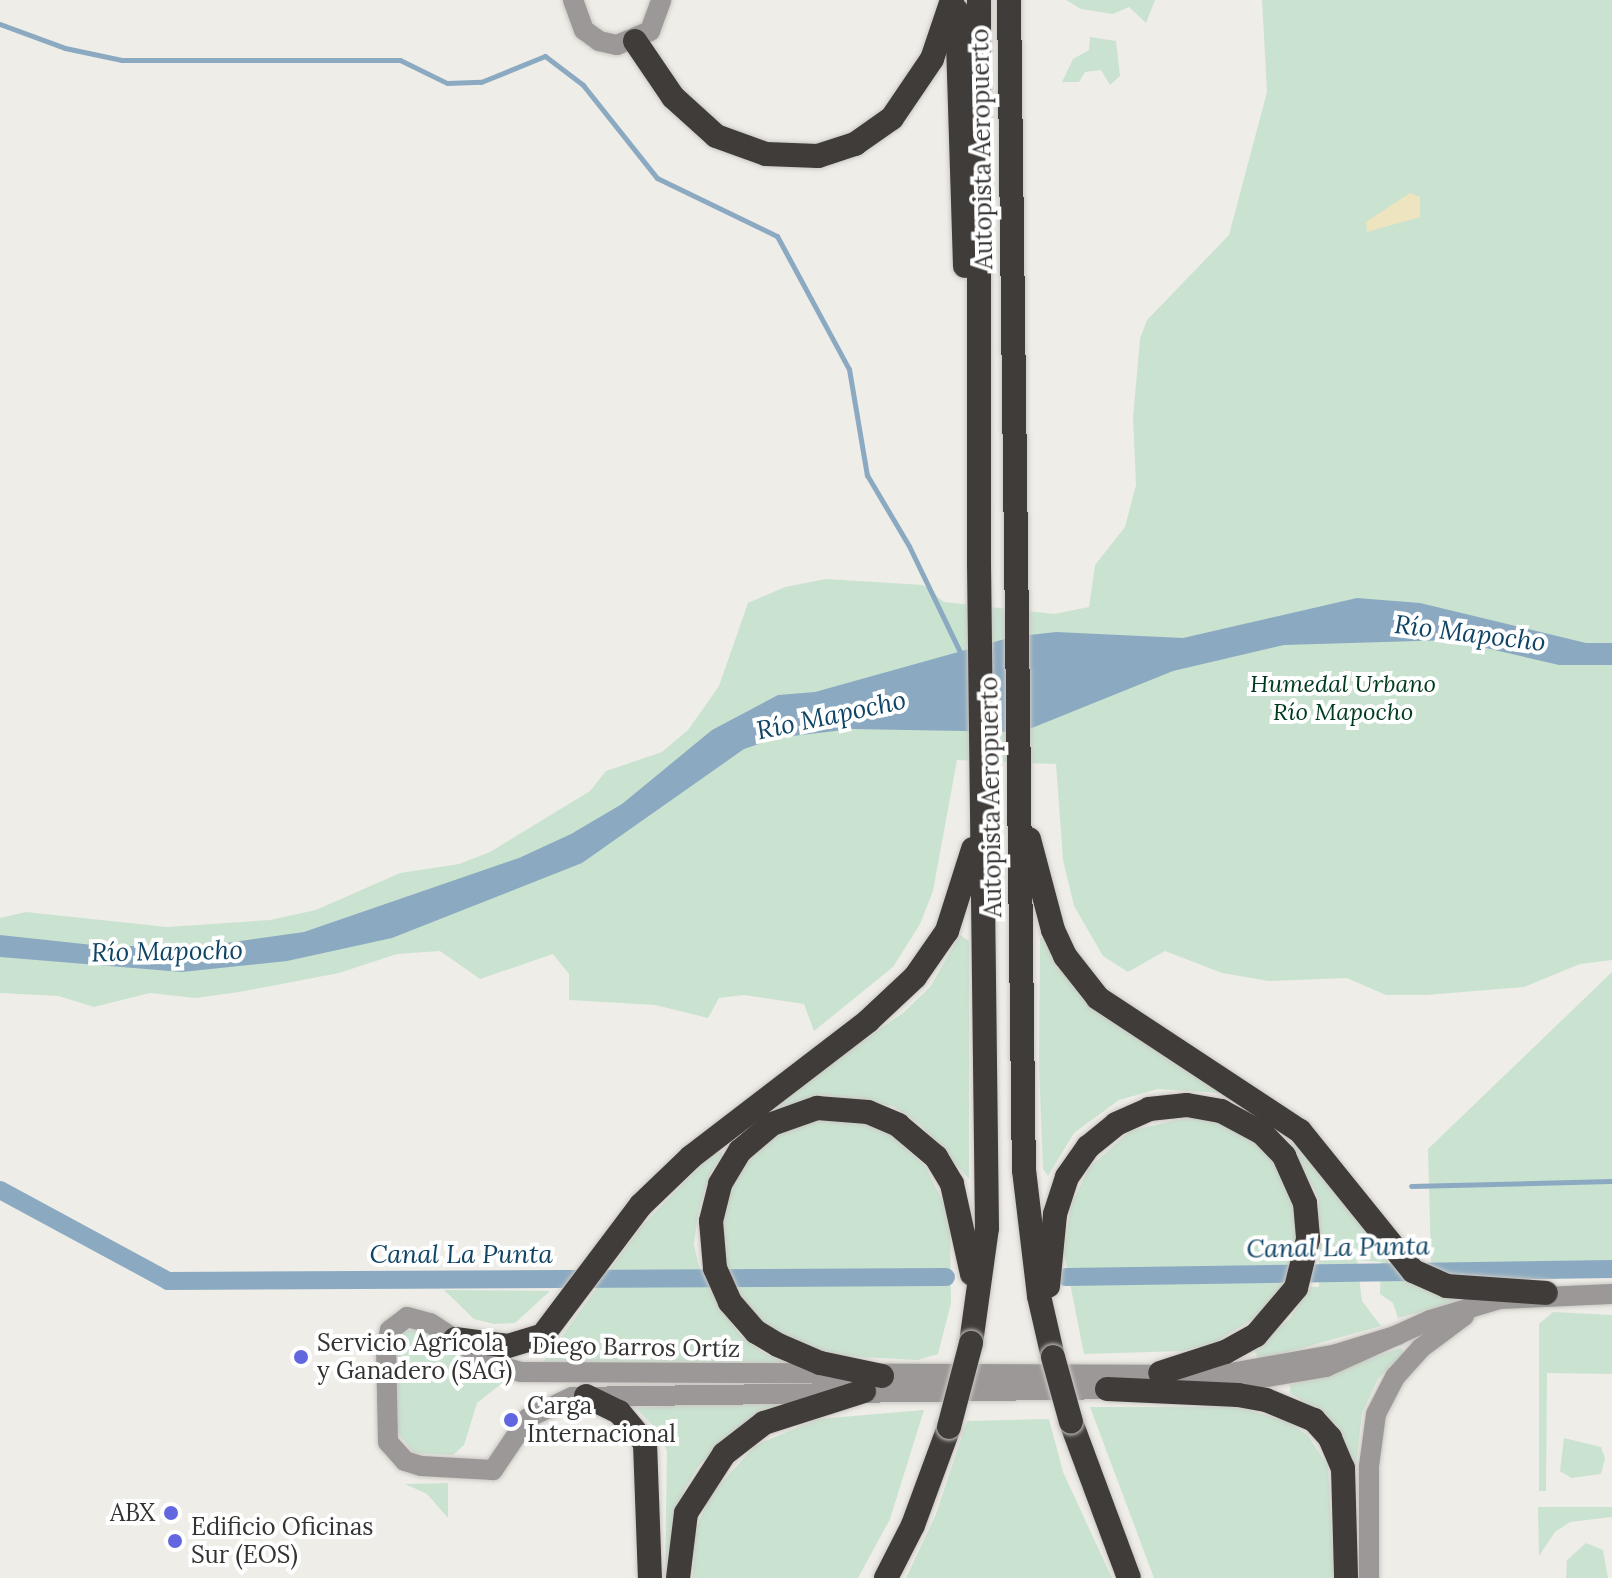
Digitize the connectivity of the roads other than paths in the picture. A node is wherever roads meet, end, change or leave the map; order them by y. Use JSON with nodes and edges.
{"nodes":[{"id":1,"x":573,"y":0,"type":"edge"},
{"id":2,"x":661,"y":0,"type":"edge"},
{"id":3,"x":955,"y":0,"type":"edge"},
{"id":4,"x":979,"y":0,"type":"edge"},
{"id":5,"x":1009,"y":0,"type":"edge"},
{"id":6,"x":635,"y":41,"type":"junction"},
{"id":7,"x":977,"y":348,"type":"junction"},
{"id":8,"x":1019,"y":796,"type":"junction"},
{"id":9,"x":981,"y":816,"type":"junction"},
{"id":10,"x":1546,"y":1293,"type":"junction"},
{"id":11,"x":1612,"y":1294,"type":"edge"},
{"id":12,"x":1500,"y":1299,"type":"junction"},
{"id":13,"x":976,"y":1313,"type":"junction"},
{"id":14,"x":1398,"y":1335,"type":"junction"},
{"id":15,"x":455,"y":1339,"type":"junction"},
{"id":16,"x":1050,"y":1349,"type":"junction"},
{"id":17,"x":1160,"y":1373,"type":"junction"},
{"id":18,"x":873,"y":1383,"type":"junction"},
{"id":19,"x":1107,"y":1389,"type":"junction"},
{"id":20,"x":586,"y":1396,"type":"junction"},
{"id":21,"x":913,"y":1525,"type":"junction"},
{"id":22,"x":1113,"y":1539,"type":"junction"},
{"id":23,"x":650,"y":1578,"type":"edge"},
{"id":24,"x":678,"y":1578,"type":"edge"},
{"id":25,"x":872,"y":1578,"type":"edge"},
{"id":26,"x":886,"y":1578,"type":"edge"},
{"id":27,"x":1129,"y":1578,"type":"edge"},
{"id":28,"x":1138,"y":1578,"type":"edge"},
{"id":29,"x":1346,"y":1578,"type":"edge"},
{"id":30,"x":1369,"y":1578,"type":"edge"}],
"edges":[{"from":1,"to":6,"type":"street"},
{"from":2,"to":6,"type":"street"},
{"from":3,"to":6,"type":"highway"},
{"from":3,"to":7,"type":"highway","name":"Autopista Aeropuerto"},
{"from":4,"to":7,"type":"highway","name":"Autopista Aeropuerto"},
{"from":5,"to":8,"type":"highway","name":"Autopista Aeropuerto"},
{"from":7,"to":9,"type":"highway","name":"Autopista Aeropuerto"},
{"from":8,"to":10,"type":"highway"},
{"from":8,"to":16,"type":"highway","name":"Autopista Aeropuerto"},
{"from":9,"to":13,"type":"highway","name":"Autopista Aeropuerto"},
{"from":9,"to":15,"type":"highway"},
{"from":10,"to":11,"type":"street","name":"Diego Barros Ortíz"},
{"from":10,"to":12,"type":"street","name":"Diego Barros Ortíz"},
{"from":12,"to":14,"type":"street","name":"Diego Barros Ortíz"},
{"from":12,"to":30,"type":"street"},
{"from":13,"to":18,"type":"highway"},
{"from":13,"to":21,"type":"highway","name":"Autopista Aeropuerto","bridge":true},
{"from":14,"to":17,"type":"street","name":"Diego Barros Ortíz"},
{"from":14,"to":19,"type":"street","name":"Diego Barros Ortíz"},
{"from":15,"to":18,"type":"street","name":"Diego Barros Ortíz"},
{"from":15,"to":20,"type":"street","name":"Diego Barros Ortíz"},
{"from":16,"to":17,"type":"highway"},
{"from":16,"to":22,"type":"highway","name":"Autopista Aeropuerto","bridge":true},
{"from":17,"to":18,"type":"street","name":"Diego Barros Ortíz"},
{"from":18,"to":19,"type":"street","name":"Diego Barros Ortíz"},
{"from":18,"to":20,"type":"street","name":"Diego Barros Ortíz"},
{"from":18,"to":24,"type":"highway"},
{"from":19,"to":29,"type":"highway"},
{"from":20,"to":23,"type":"highway"},
{"from":21,"to":25,"type":"highway"},
{"from":21,"to":26,"type":"highway","name":"Autopista Aeropuerto"},
{"from":22,"to":27,"type":"highway","name":"Autopista Aeropuerto"},
{"from":22,"to":28,"type":"highway"}]}
